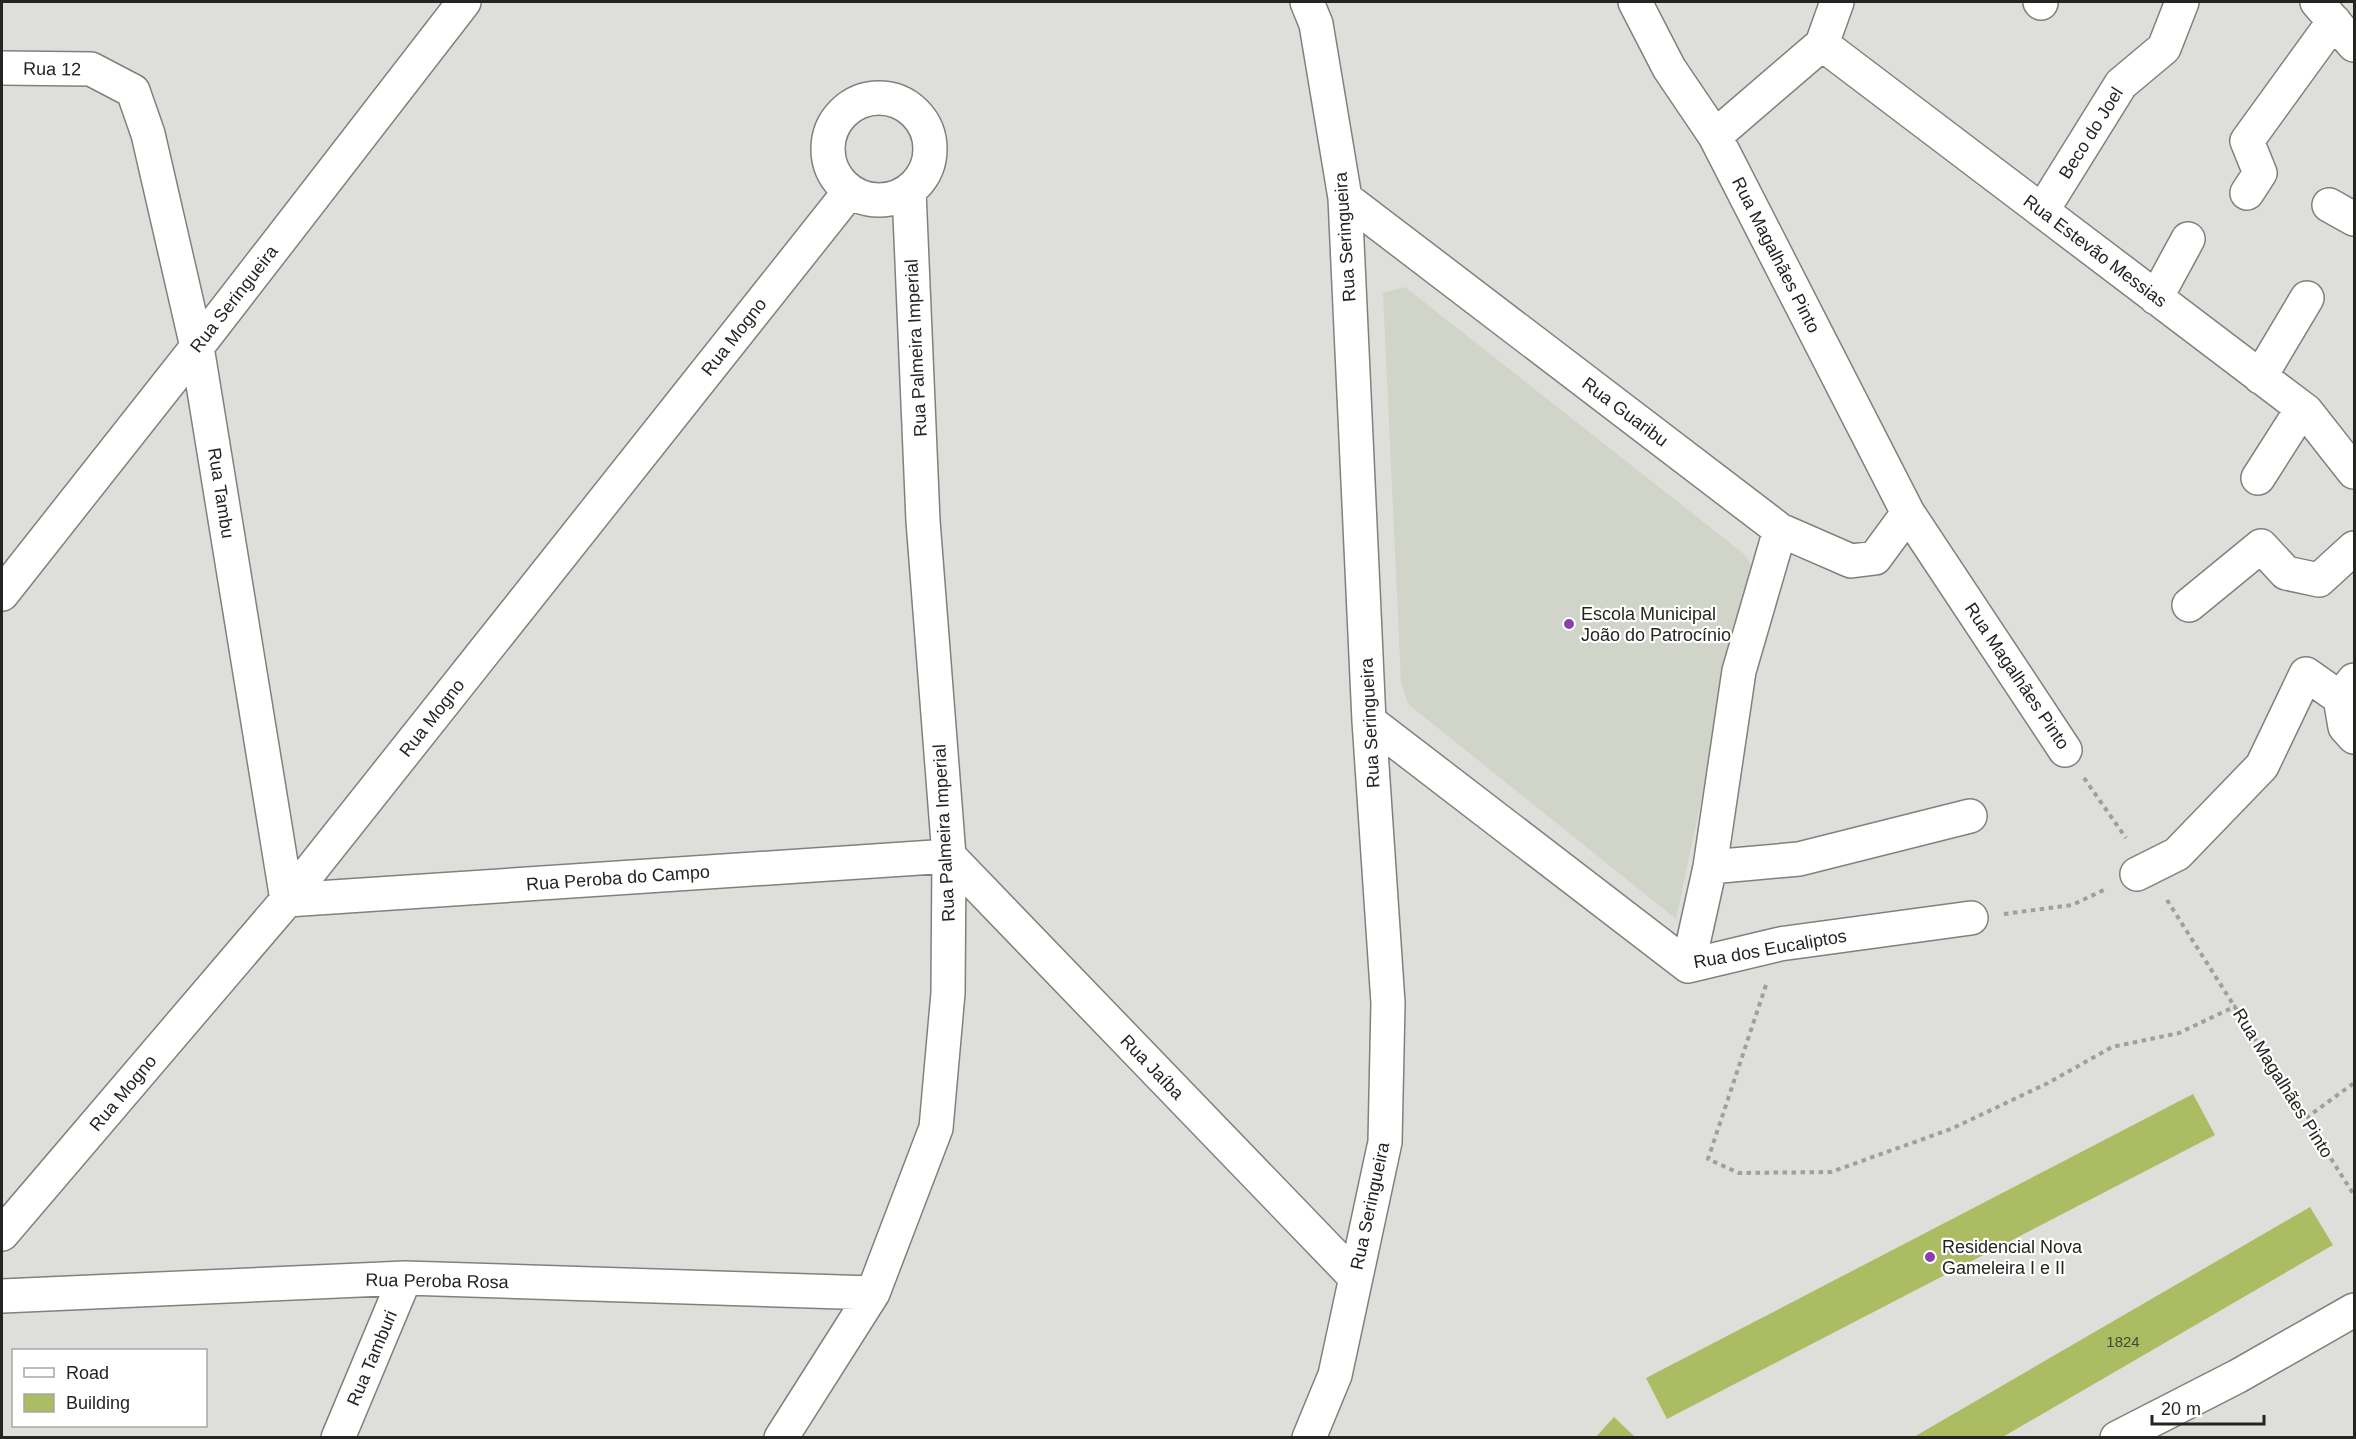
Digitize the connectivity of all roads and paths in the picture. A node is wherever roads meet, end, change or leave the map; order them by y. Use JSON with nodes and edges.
{"nodes":[{"id":1,"x":464,"y":2,"type":"edge"},
{"id":2,"x":1307,"y":2,"type":"edge"},
{"id":3,"x":1635,"y":2,"type":"edge"},
{"id":4,"x":1837,"y":2,"type":"edge"},
{"id":5,"x":2182,"y":2,"type":"edge"},
{"id":6,"x":2335,"y":22,"type":"edge"},
{"id":7,"x":1822,"y":44,"type":"junction"},
{"id":8,"x":2,"y":68,"type":"edge"},
{"id":9,"x":133,"y":91,"type":"joint"},
{"id":10,"x":1715,"y":136,"type":"junction"},
{"id":11,"x":850,"y":191,"type":"junction"},
{"id":12,"x":909,"y":191,"type":"junction"},
{"id":13,"x":2247,"y":193,"type":"dead end"},
{"id":14,"x":1345,"y":198,"type":"junction"},
{"id":15,"x":2042,"y":211,"type":"junction"},
{"id":16,"x":2188,"y":239,"type":"dead end"},
{"id":17,"x":2156,"y":297,"type":"junction"},
{"id":18,"x":2307,"y":298,"type":"dead end"},
{"id":19,"x":198,"y":347,"type":"junction"},
{"id":20,"x":2260,"y":377,"type":"junction"},
{"id":21,"x":2302,"y":409,"type":"junction"},
{"id":22,"x":2354,"y":469,"type":"edge"},
{"id":23,"x":2258,"y":478,"type":"dead end"},
{"id":24,"x":1908,"y":513,"type":"junction"},
{"id":25,"x":1780,"y":530,"type":"junction"},
{"id":26,"x":2355,"y":548,"type":"edge"},
{"id":27,"x":2,"y":594,"type":"edge"},
{"id":28,"x":2189,"y":605,"type":"dead end"},
{"id":29,"x":2347,"y":689,"type":"edge"},
{"id":30,"x":1370,"y":721,"type":"junction"},
{"id":31,"x":2355,"y":737,"type":"edge"},
{"id":32,"x":2066,"y":750,"type":"joint"},
{"id":33,"x":1970,"y":816,"type":"dead end"},
{"id":34,"x":949,"y":856,"type":"junction"},
{"id":35,"x":1710,"y":867,"type":"junction"},
{"id":36,"x":2142,"y":872,"type":"junction"},
{"id":37,"x":287,"y":900,"type":"junction"},
{"id":38,"x":1971,"y":918,"type":"joint"},
{"id":39,"x":1780,"y":944,"type":"junction"},
{"id":40,"x":1688,"y":966,"type":"junction"},
{"id":41,"x":2236,"y":1006,"type":"junction"},
{"id":42,"x":2355,"y":1083,"type":"edge"},
{"id":43,"x":2306,"y":1118,"type":"junction"},
{"id":44,"x":2355,"y":1195,"type":"edge"},
{"id":45,"x":2,"y":1234,"type":"edge"},
{"id":46,"x":1355,"y":1277,"type":"junction"},
{"id":47,"x":405,"y":1278,"type":"junction"},
{"id":48,"x":873,"y":1293,"type":"junction"},
{"id":49,"x":2,"y":1296,"type":"edge"},
{"id":50,"x":2355,"y":1310,"type":"edge"},
{"id":51,"x":338,"y":1437,"type":"edge"},
{"id":52,"x":781,"y":1437,"type":"edge"},
{"id":53,"x":1309,"y":1437,"type":"edge"},
{"id":54,"x":2117,"y":1437,"type":"edge"}],
"edges":[{"from":1,"to":19,"type":"street","name":"Rua Seringueira"},
{"from":2,"to":14,"type":"street","name":"Rua Seringueira"},
{"from":3,"to":10,"type":"street","name":"Rua Magalhães Pinto"},
{"from":4,"to":7,"type":"street"},
{"from":5,"to":15,"type":"street","name":"Beco do Joel"},
{"from":6,"to":13,"type":"street"},
{"from":7,"to":10,"type":"street"},
{"from":7,"to":15,"type":"street","name":"Rua Estevão Messias"},
{"from":8,"to":9,"type":"street","name":"Rua 12"},
{"from":9,"to":19,"type":"street","name":"Rua Tambu"},
{"from":10,"to":24,"type":"street","name":"Rua Magalhães Pinto"},
{"from":11,"to":12,"type":"street"},
{"from":11,"to":12,"type":"street"},
{"from":11,"to":37,"type":"street","name":"Rua Mogno"},
{"from":12,"to":34,"type":"street","name":"Rua Palmeira Imperial"},
{"from":14,"to":25,"type":"street","name":"Rua Guaribu"},
{"from":14,"to":30,"type":"street","name":"Rua Seringueira"},
{"from":15,"to":17,"type":"street","name":"Rua Estevão Messias"},
{"from":16,"to":17,"type":"street"},
{"from":17,"to":20,"type":"street","name":"Rua Estevão Messias"},
{"from":18,"to":20,"type":"street"},
{"from":19,"to":27,"type":"street","name":"Rua Seringueira"},
{"from":19,"to":37,"type":"street","name":"Rua Tambu"},
{"from":20,"to":21,"type":"street","name":"Rua Estevão Messias"},
{"from":21,"to":22,"type":"street","name":"Rua Estevão Messias"},
{"from":21,"to":23,"type":"street"},
{"from":24,"to":25,"type":"street","name":"Rua Guaribu"},
{"from":24,"to":32,"type":"street","name":"Rua Magalhães Pinto"},
{"from":25,"to":35,"type":"street"},
{"from":26,"to":28,"type":"street"},
{"from":29,"to":31,"type":"street"},
{"from":29,"to":36,"type":"street"},
{"from":30,"to":40,"type":"street","name":"Rua dos Eucaliptos"},
{"from":30,"to":46,"type":"street","name":"Rua Seringueira"},
{"from":32,"to":36,"type":"path","name":"Rua Magalhães Pinto"},
{"from":33,"to":35,"type":"street"},
{"from":34,"to":37,"type":"street","name":"Rua Peroba do Campo"},
{"from":34,"to":46,"type":"street","name":"Rua Jaíba"},
{"from":34,"to":48,"type":"street","name":"Rua Palmeira Imperial"},
{"from":35,"to":40,"type":"street"},
{"from":36,"to":38,"type":"path"},
{"from":36,"to":41,"type":"path","name":"Rua Magalhães Pinto"},
{"from":37,"to":45,"type":"street","name":"Rua Mogno"},
{"from":38,"to":39,"type":"street","name":"Rua dos Eucaliptos"},
{"from":39,"to":40,"type":"street","name":"Rua dos Eucaliptos"},
{"from":39,"to":41,"type":"path"},
{"from":41,"to":43,"type":"path","name":"Rua Magalhães Pinto"},
{"from":42,"to":43,"type":"path"},
{"from":43,"to":44,"type":"path","name":"Rua Magalhães Pinto"},
{"from":46,"to":53,"type":"street","name":"Rua Seringueira"},
{"from":47,"to":48,"type":"street","name":"Rua Peroba Rosa"},
{"from":47,"to":49,"type":"street","name":"Rua Peroba Rosa"},
{"from":47,"to":51,"type":"street","name":"Rua Tamburi"},
{"from":48,"to":52,"type":"street","name":"Rua Palmeira Imperial"},
{"from":50,"to":54,"type":"street"}]}
